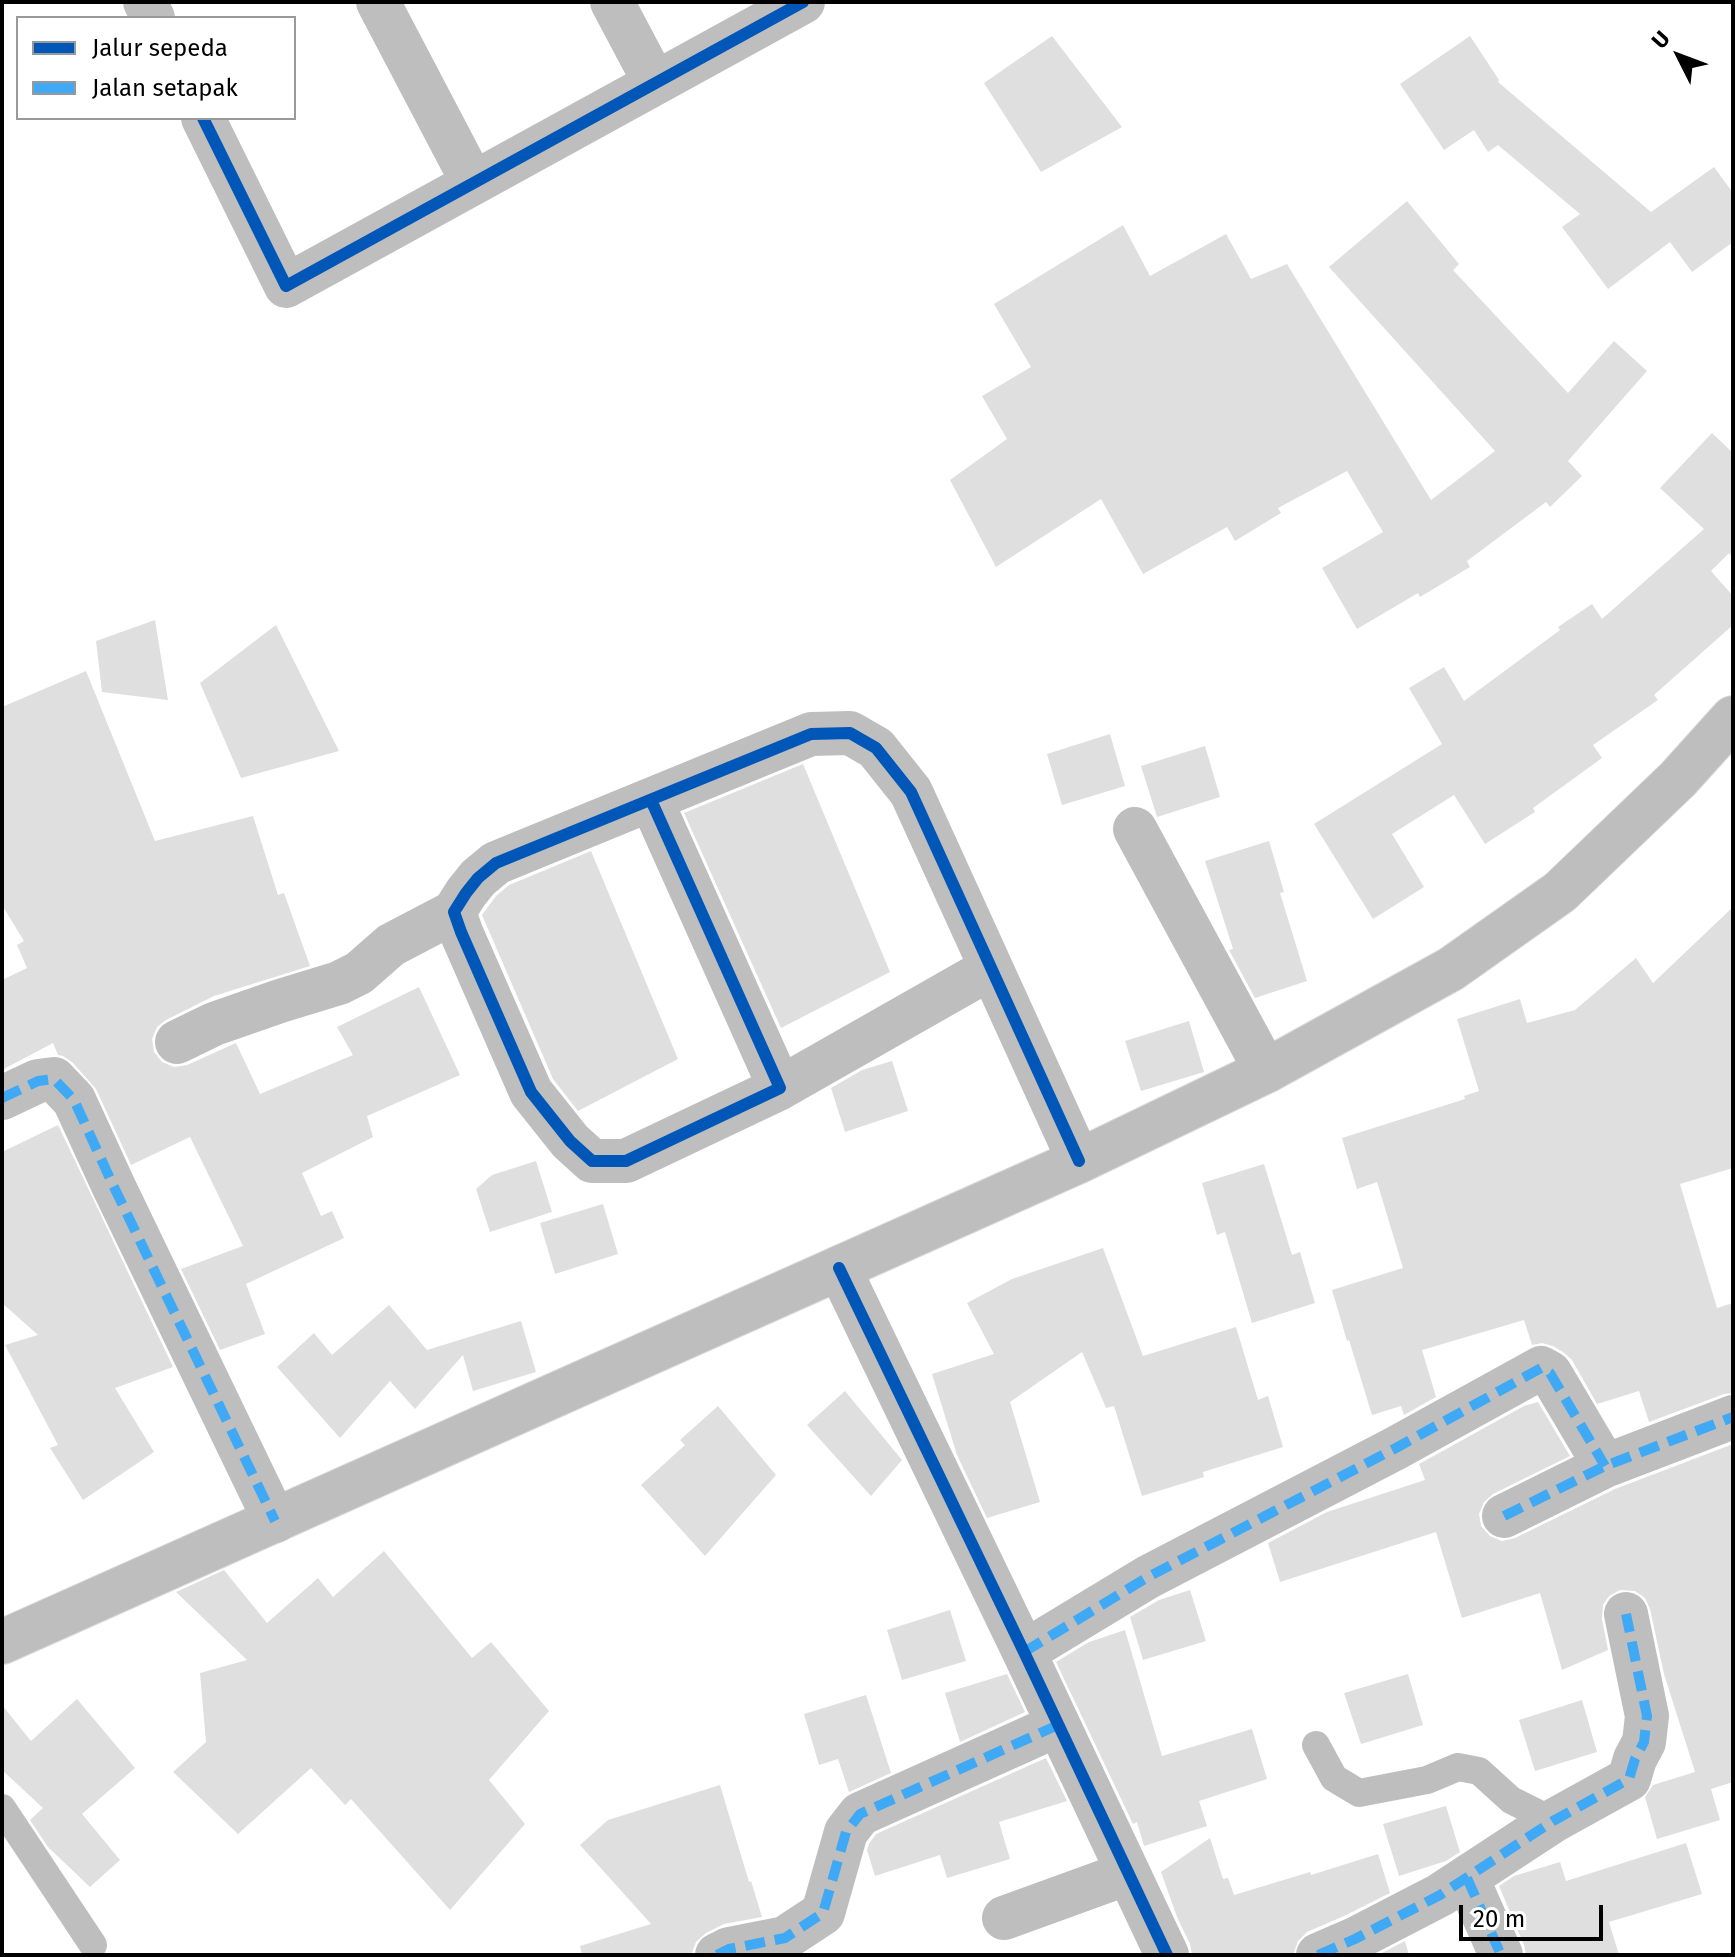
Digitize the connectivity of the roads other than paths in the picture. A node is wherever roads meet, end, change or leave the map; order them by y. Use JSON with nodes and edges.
{"nodes":[{"id":1,"x":378,"y":2,"type":"edge"},
{"id":2,"x":612,"y":2,"type":"edge"},
{"id":3,"x":803,"y":2,"type":"edge"},
{"id":4,"x":655,"y":83,"type":"junction"},
{"id":5,"x":204,"y":120,"type":"edge"},
{"id":6,"x":473,"y":183,"type":"junction"},
{"id":7,"x":1733,"y":718,"type":"edge"},
{"id":8,"x":651,"y":800,"type":"junction"},
{"id":9,"x":1135,"y":829,"type":"dead end"},
{"id":10,"x":454,"y":912,"type":"junction"},
{"id":11,"x":991,"y":968,"type":"junction"},
{"id":12,"x":177,"y":1042,"type":"dead end"},
{"id":13,"x":1266,"y":1071,"type":"junction"},
{"id":14,"x":780,"y":1088,"type":"junction"},
{"id":15,"x":2,"y":1098,"type":"edge"},
{"id":16,"x":1079,"y":1161,"type":"junction"},
{"id":17,"x":839,"y":1268,"type":"junction"},
{"id":18,"x":1733,"y":1417,"type":"edge"},
{"id":19,"x":1605,"y":1466,"type":"junction"},
{"id":20,"x":1504,"y":1516,"type":"dead end"},
{"id":21,"x":275,"y":1521,"type":"junction"},
{"id":22,"x":1626,"y":1614,"type":"dead end"},
{"id":23,"x":2,"y":1642,"type":"edge"},
{"id":24,"x":1024,"y":1652,"type":"junction"},
{"id":25,"x":1058,"y":1725,"type":"junction"},
{"id":26,"x":1316,"y":1745,"type":"dead end"},
{"id":27,"x":2,"y":1808,"type":"edge"},
{"id":28,"x":1553,"y":1821,"type":"junction"},
{"id":29,"x":1128,"y":1873,"type":"junction"},
{"id":30,"x":1467,"y":1878,"type":"junction"},
{"id":31,"x":1004,"y":1918,"type":"dead end"},
{"id":32,"x":93,"y":1945,"type":"dead end"},
{"id":33,"x":717,"y":1955,"type":"edge"},
{"id":34,"x":1167,"y":1955,"type":"edge"},
{"id":35,"x":1318,"y":1955,"type":"edge"},
{"id":36,"x":1501,"y":1955,"type":"edge"}],
"edges":[{"from":1,"to":6,"type":"street"},
{"from":2,"to":4,"type":"street"},
{"from":3,"to":4,"type":"street"},
{"from":4,"to":6,"type":"street"},
{"from":5,"to":6,"type":"street"},
{"from":7,"to":13,"type":"street"},
{"from":8,"to":10,"type":"street"},
{"from":8,"to":11,"type":"street"},
{"from":8,"to":14,"type":"street"},
{"from":9,"to":13,"type":"street"},
{"from":10,"to":12,"type":"street"},
{"from":10,"to":14,"type":"street"},
{"from":11,"to":14,"type":"street"},
{"from":11,"to":16,"type":"street"},
{"from":13,"to":16,"type":"street"},
{"from":15,"to":21,"type":"street"},
{"from":16,"to":17,"type":"street"},
{"from":17,"to":21,"type":"street"},
{"from":17,"to":24,"type":"street"},
{"from":18,"to":19,"type":"street"},
{"from":19,"to":20,"type":"street"},
{"from":19,"to":24,"type":"street"},
{"from":21,"to":23,"type":"street"},
{"from":22,"to":28,"type":"street"},
{"from":24,"to":25,"type":"street"},
{"from":25,"to":29,"type":"street"},
{"from":25,"to":33,"type":"street"},
{"from":26,"to":28,"type":"lane"},
{"from":27,"to":32,"type":"lane"},
{"from":28,"to":30,"type":"street"},
{"from":29,"to":31,"type":"street"},
{"from":29,"to":34,"type":"street"},
{"from":30,"to":35,"type":"street"},
{"from":30,"to":36,"type":"street"}]}
